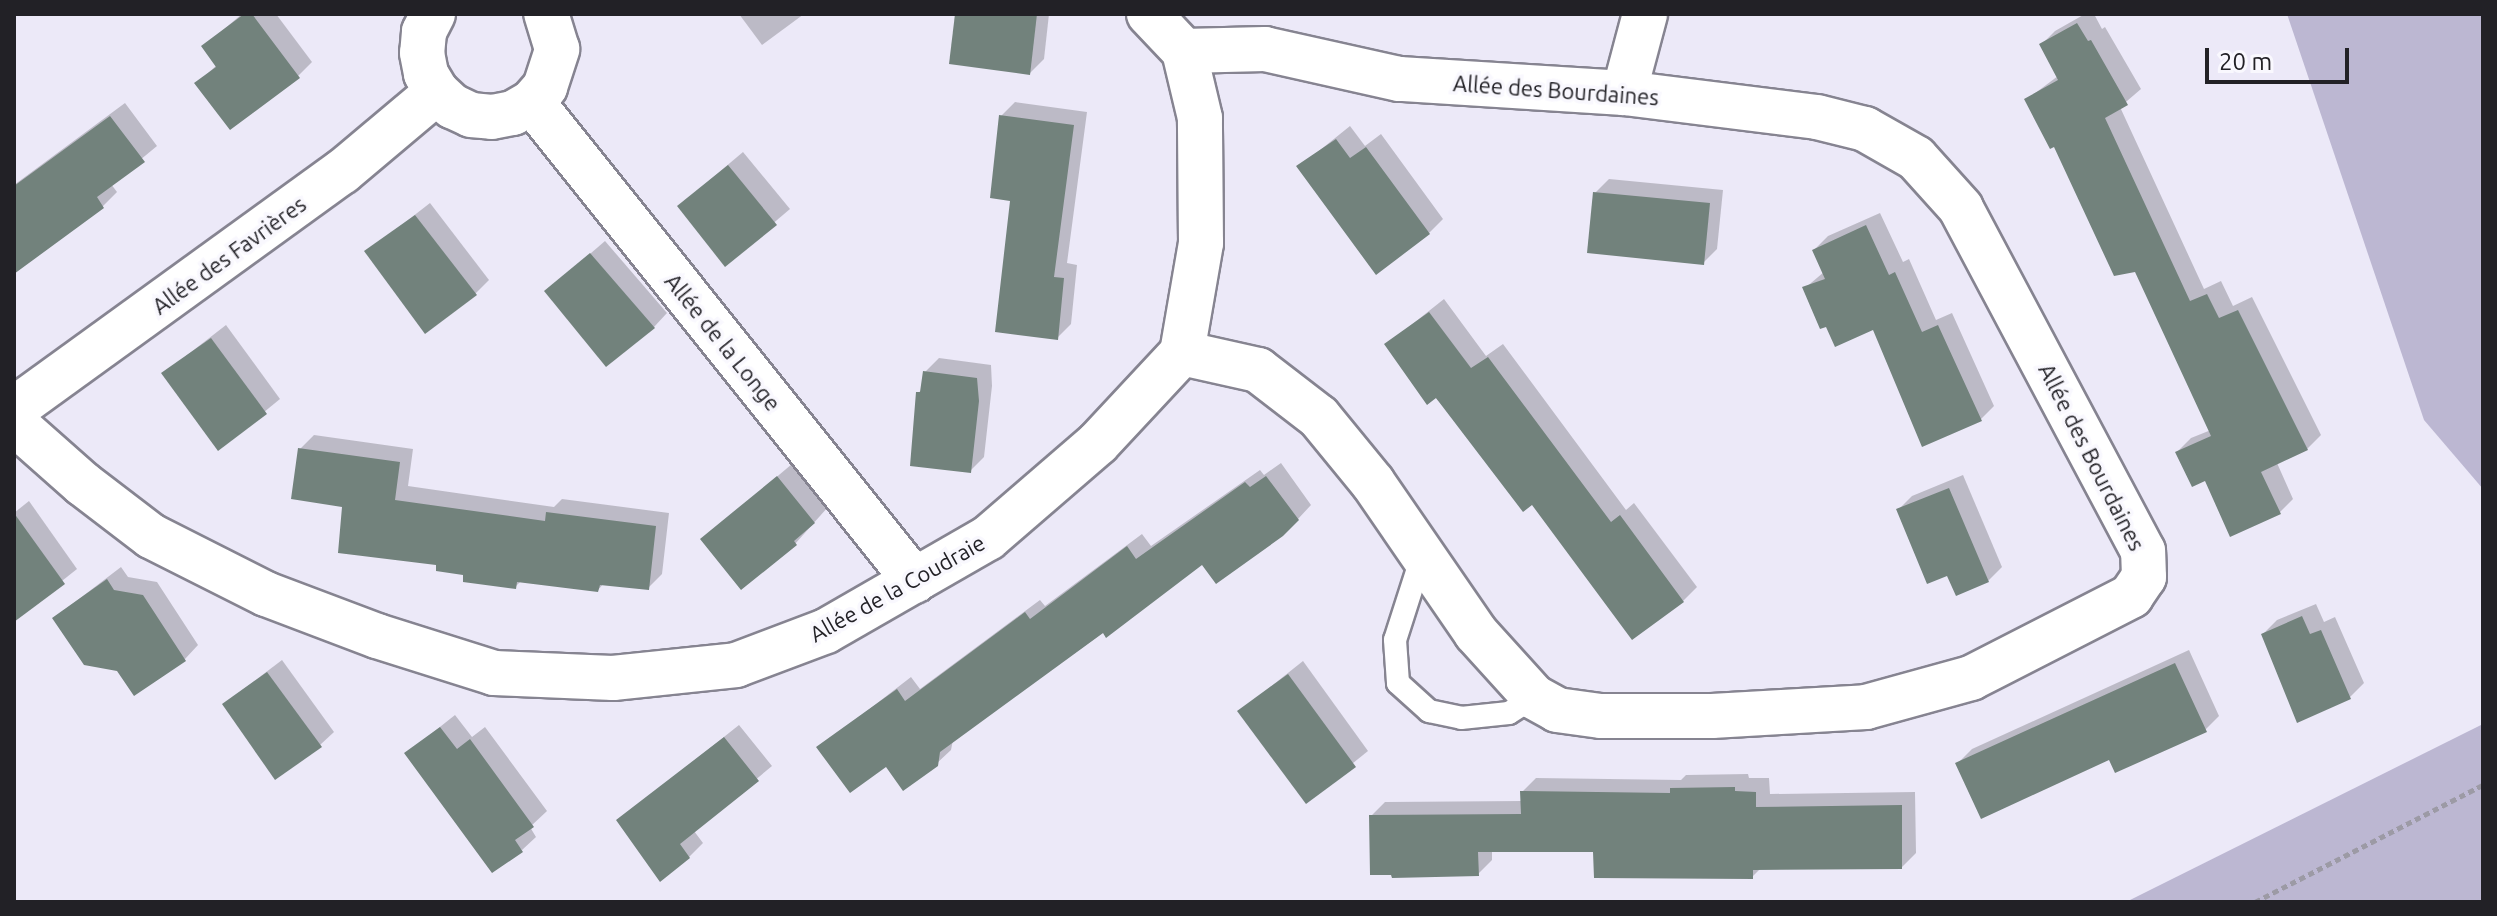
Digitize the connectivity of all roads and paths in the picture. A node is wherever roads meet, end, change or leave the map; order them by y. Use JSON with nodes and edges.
{"nodes":[{"id":1,"x":433,"y":14,"type":"edge"},
{"id":2,"x":546,"y":14,"type":"edge"},
{"id":3,"x":1149,"y":14,"type":"edge"},
{"id":4,"x":1645,"y":14,"type":"edge"},
{"id":5,"x":1184,"y":51,"type":"junction"},
{"id":6,"x":437,"y":92,"type":"junction"},
{"id":7,"x":1624,"y":93,"type":"junction"},
{"id":8,"x":532,"y":102,"type":"junction"},
{"id":9,"x":1182,"y":353,"type":"junction"},
{"id":10,"x":14,"y":409,"type":"edge"},
{"id":11,"x":14,"y":423,"type":"edge"},
{"id":12,"x":1422,"y":555,"type":"junction"},
{"id":13,"x":915,"y":581,"type":"junction"},
{"id":14,"x":1534,"y":697,"type":"junction"},
{"id":15,"x":2483,"y":785,"type":"edge"},
{"id":16,"x":2255,"y":902,"type":"edge"}],
"edges":[{"from":1,"to":6,"type":"street"},
{"from":2,"to":8,"type":"street"},
{"from":3,"to":5,"type":"street"},
{"from":4,"to":7,"type":"street"},
{"from":5,"to":7,"type":"street","name":"Allée des Bourdaines"},
{"from":5,"to":9,"type":"street"},
{"from":6,"to":8,"type":"street"},
{"from":6,"to":10,"type":"street","name":"Allée des Favrières"},
{"from":7,"to":14,"type":"street","name":"Allée des Bourdaines"},
{"from":8,"to":13,"type":"street","name":"Allée de la Longe"},
{"from":9,"to":12,"type":"street","name":"Allée des Bourdaines"},
{"from":9,"to":13,"type":"street","name":"Allée de la Coudraie"},
{"from":11,"to":13,"type":"street","name":"Allée de la Coudraie"},
{"from":12,"to":14,"type":"street","name":"Allée des Bourdaines"},
{"from":12,"to":14,"type":"lane"},
{"from":15,"to":16,"type":"path"}]}
